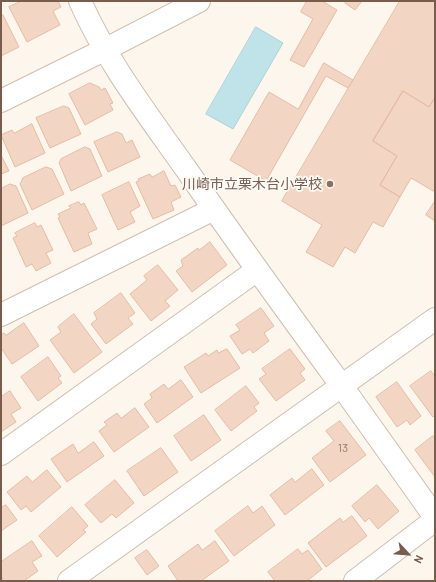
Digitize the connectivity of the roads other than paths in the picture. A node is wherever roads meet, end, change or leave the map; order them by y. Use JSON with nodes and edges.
{"nodes":[{"id":1,"x":80,"y":1,"type":"edge"},
{"id":2,"x":199,"y":1,"type":"edge"},
{"id":3,"x":104,"y":50,"type":"junction"},
{"id":4,"x":1,"y":101,"type":"edge"},
{"id":5,"x":214,"y":209,"type":"junction"},
{"id":6,"x":257,"y":270,"type":"junction"},
{"id":7,"x":1,"y":315,"type":"edge"},
{"id":8,"x":435,"y":319,"type":"edge"},
{"id":9,"x":341,"y":386,"type":"junction"},
{"id":10,"x":1,"y":454,"type":"edge"},
{"id":11,"x":435,"y":517,"type":"edge"},
{"id":12,"x":435,"y":520,"type":"edge"},
{"id":13,"x":69,"y":581,"type":"edge"},
{"id":14,"x":355,"y":581,"type":"edge"}],
"edges":[{"from":1,"to":3,"type":"street"},
{"from":2,"to":3,"type":"street"},
{"from":3,"to":4,"type":"street"},
{"from":3,"to":5,"type":"street"},
{"from":5,"to":6,"type":"street"},
{"from":5,"to":7,"type":"street"},
{"from":6,"to":9,"type":"street"},
{"from":6,"to":10,"type":"street"},
{"from":8,"to":9,"type":"street"},
{"from":9,"to":11,"type":"street"},
{"from":9,"to":13,"type":"street"},
{"from":12,"to":14,"type":"street"}]}
